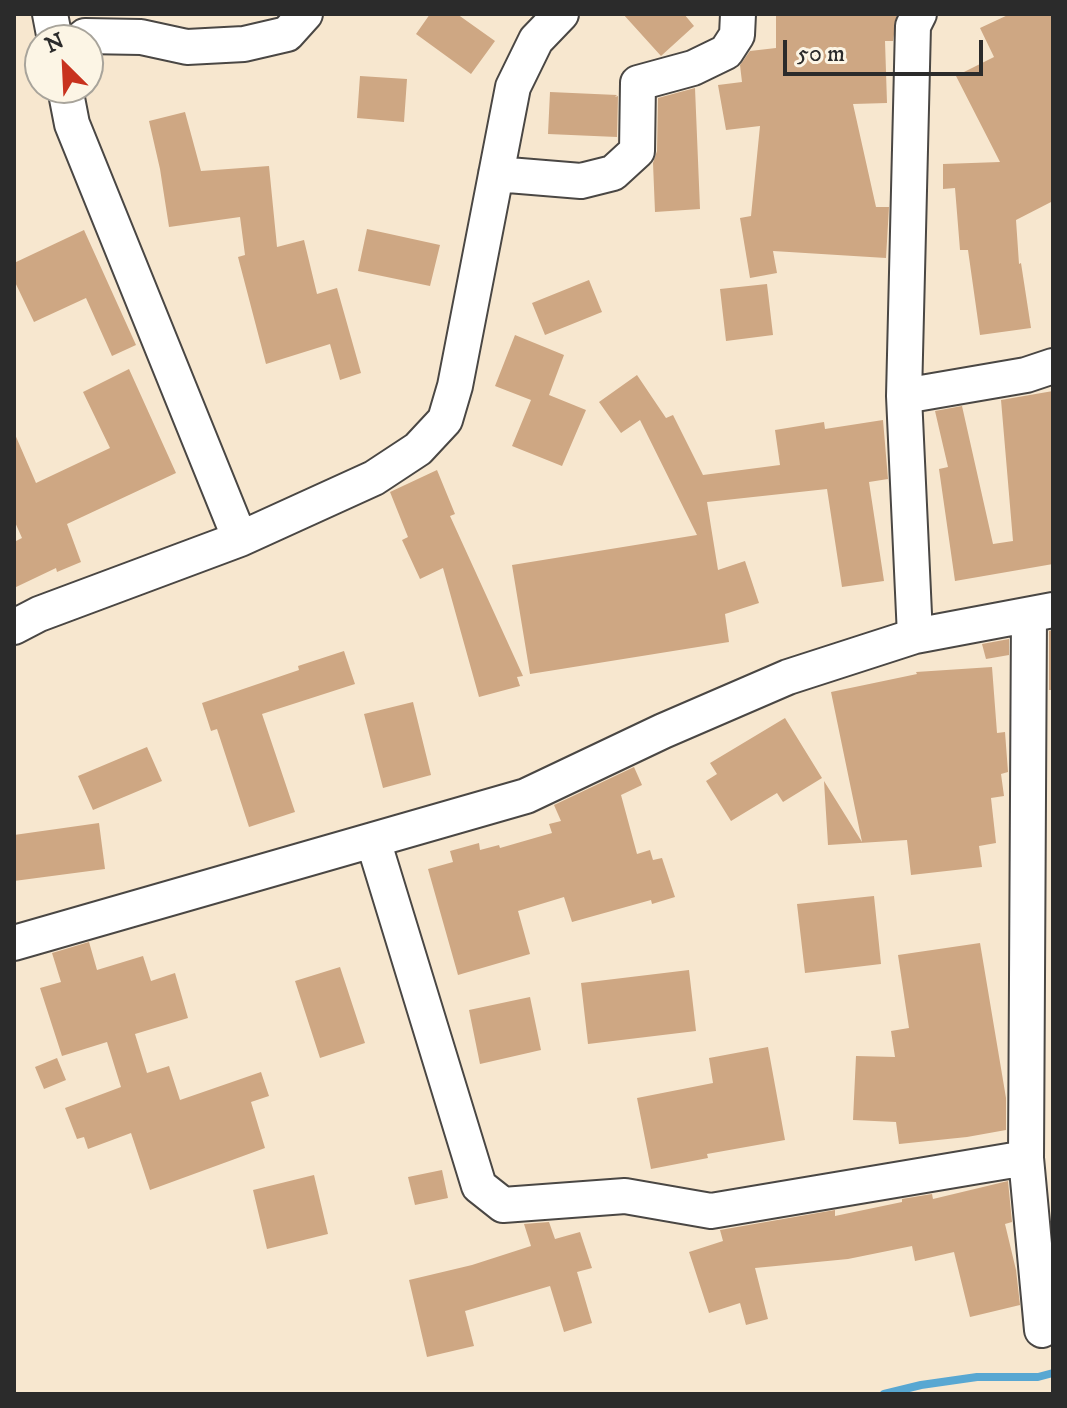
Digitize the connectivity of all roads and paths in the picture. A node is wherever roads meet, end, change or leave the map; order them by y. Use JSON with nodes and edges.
{"nodes":[{"id":1,"x":305,"y":14,"type":"edge"},
{"id":2,"x":561,"y":14,"type":"edge"},
{"id":3,"x":738,"y":14,"type":"edge"},
{"id":4,"x":919,"y":14,"type":"edge"},
{"id":5,"x":104,"y":36,"type":"edge"},
{"id":6,"x":68,"y":104,"type":"edge"},
{"id":7,"x":496,"y":174,"type":"junction"},
{"id":8,"x":1053,"y":366,"type":"edge"},
{"id":9,"x":904,"y":396,"type":"junction"},
{"id":10,"x":240,"y":539,"type":"junction"},
{"id":11,"x":1041,"y":612,"type":"edge"},
{"id":12,"x":14,"y":627,"type":"edge"},
{"id":13,"x":915,"y":636,"type":"junction"},
{"id":14,"x":373,"y":840,"type":"junction"},
{"id":15,"x":14,"y":943,"type":"edge"},
{"id":16,"x":1026,"y":1158,"type":"junction"},
{"id":17,"x":1042,"y":1330,"type":"dead end"}],
"edges":[{"from":1,"to":5,"type":"street"},
{"from":2,"to":7,"type":"street"},
{"from":3,"to":7,"type":"street"},
{"from":4,"to":9,"type":"street"},
{"from":6,"to":10,"type":"street"},
{"from":7,"to":10,"type":"street"},
{"from":8,"to":9,"type":"street"},
{"from":9,"to":13,"type":"street"},
{"from":10,"to":12,"type":"street"},
{"from":11,"to":13,"type":"street"},
{"from":11,"to":16,"type":"street"},
{"from":13,"to":14,"type":"street"},
{"from":14,"to":15,"type":"street"},
{"from":14,"to":16,"type":"street"},
{"from":16,"to":17,"type":"street"}]}
